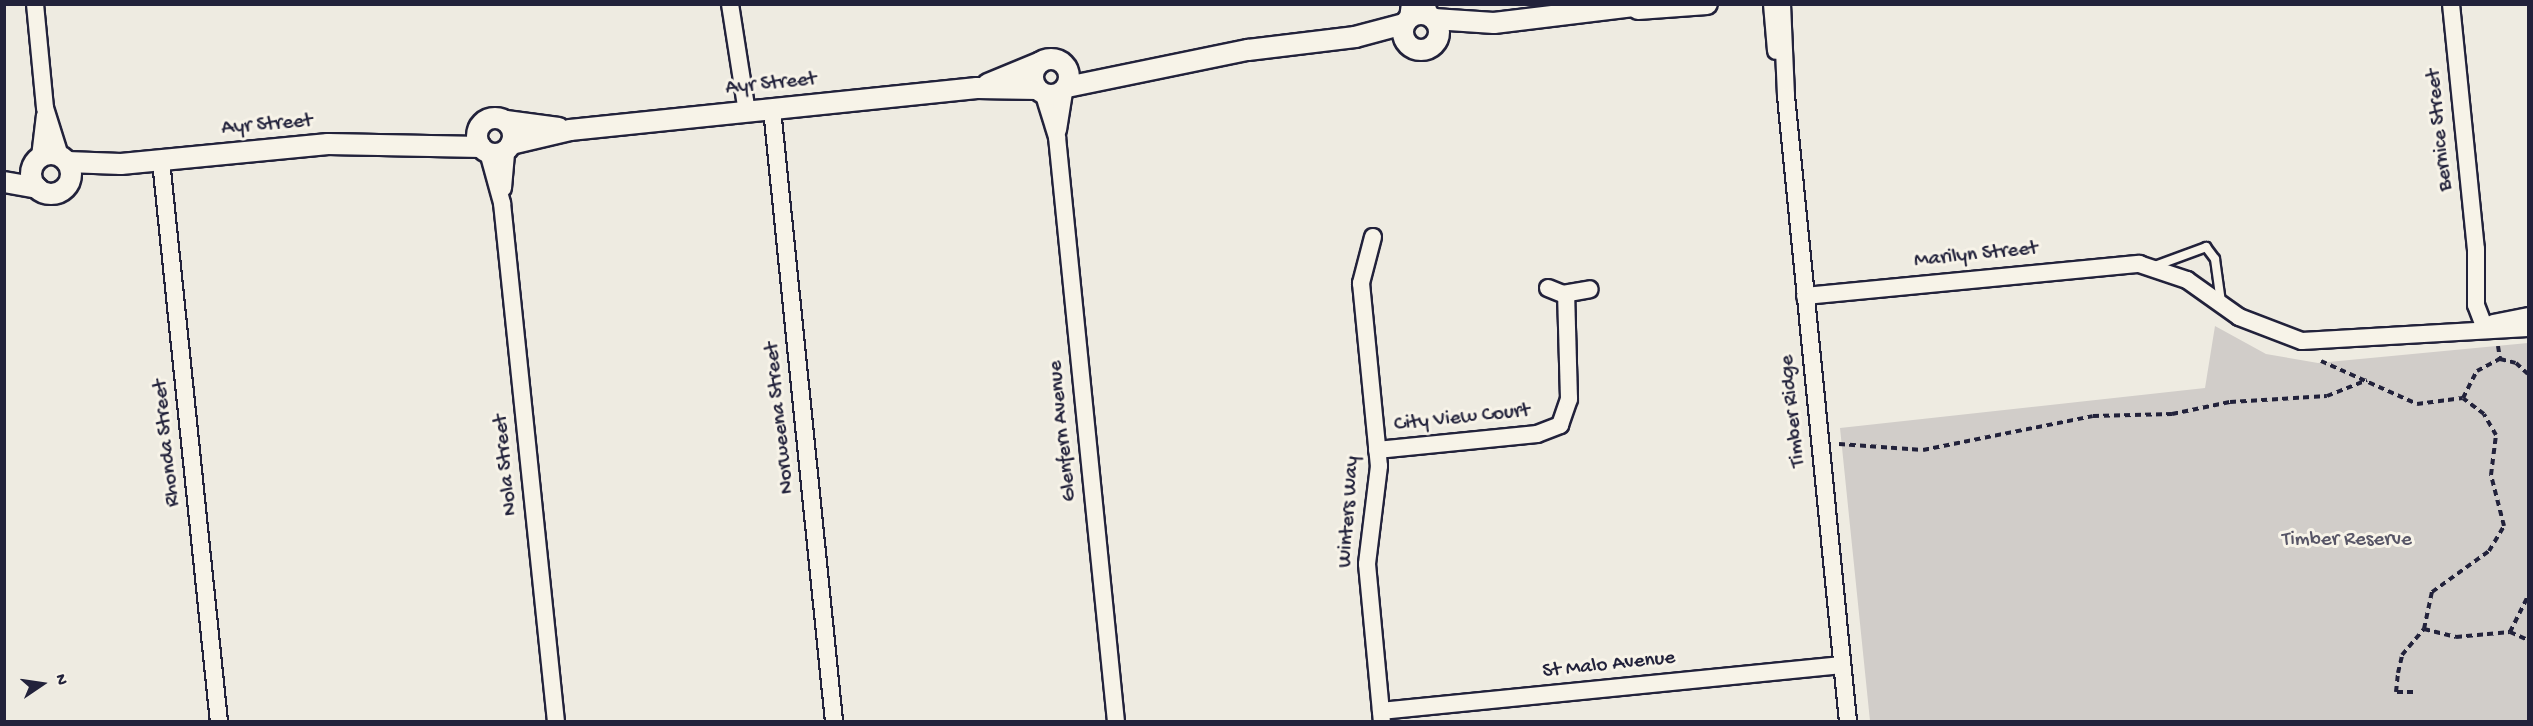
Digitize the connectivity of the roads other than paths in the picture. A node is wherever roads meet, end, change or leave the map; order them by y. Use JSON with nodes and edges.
{"nodes":[{"id":1,"x":35,"y":4,"type":"edge"},
{"id":2,"x":730,"y":4,"type":"edge"},
{"id":3,"x":1652,"y":4,"type":"edge"},
{"id":4,"x":1707,"y":4,"type":"edge"},
{"id":5,"x":1772,"y":4,"type":"edge"},
{"id":6,"x":1782,"y":4,"type":"edge"},
{"id":7,"x":2451,"y":5,"type":"edge"},
{"id":8,"x":1632,"y":9,"type":"junction"},
{"id":9,"x":1430,"y":13,"type":"edge"},
{"id":10,"x":1407,"y":15,"type":"edge"},
{"id":11,"x":1494,"y":23,"type":"junction"},
{"id":12,"x":1355,"y":38,"type":"junction"},
{"id":13,"x":1437,"y":40,"type":"junction"},
{"id":14,"x":1407,"y":44,"type":"junction"},
{"id":15,"x":1041,"y":62,"type":"junction"},
{"id":16,"x":1062,"y":62,"type":"junction"},
{"id":17,"x":1140,"y":71,"type":"junction"},
{"id":18,"x":977,"y":88,"type":"junction"},
{"id":19,"x":1066,"y":89,"type":"junction"},
{"id":20,"x":1041,"y":92,"type":"junction"},
{"id":21,"x":1786,"y":96,"type":"junction"},
{"id":22,"x":45,"y":108,"type":"junction"},
{"id":23,"x":772,"y":109,"type":"junction"},
{"id":24,"x":741,"y":112,"type":"junction"},
{"id":25,"x":506,"y":121,"type":"junction"},
{"id":26,"x":481,"y":125,"type":"junction"},
{"id":27,"x":570,"y":130,"type":"junction"},
{"id":28,"x":1057,"y":137,"type":"junction"},
{"id":29,"x":419,"y":144,"type":"junction"},
{"id":30,"x":497,"y":148,"type":"junction"},
{"id":31,"x":63,"y":159,"type":"junction"},
{"id":32,"x":161,"y":160,"type":"junction"},
{"id":33,"x":37,"y":161,"type":"junction"},
{"id":34,"x":121,"y":164,"type":"junction"},
{"id":35,"x":4,"y":172,"type":"edge"},
{"id":36,"x":4,"y":182,"type":"edge"},
{"id":37,"x":68,"y":183,"type":"junction"},
{"id":38,"x":37,"y":188,"type":"junction"},
{"id":39,"x":1373,"y":237,"type":"dead end"},
{"id":40,"x":2151,"y":267,"type":"junction"},
{"id":41,"x":1548,"y":288,"type":"dead end"},
{"id":42,"x":1590,"y":289,"type":"dead end"},
{"id":43,"x":1566,"y":294,"type":"junction"},
{"id":44,"x":1806,"y":296,"type":"junction"},
{"id":45,"x":2221,"y":302,"type":"junction"},
{"id":46,"x":2529,"y":316,"type":"edge"},
{"id":47,"x":2484,"y":326,"type":"junction"},
{"id":48,"x":2529,"y":328,"type":"edge"},
{"id":49,"x":1377,"y":450,"type":"junction"},
{"id":50,"x":1842,"y":665,"type":"junction"},
{"id":51,"x":1382,"y":716,"type":"edge"},
{"id":52,"x":219,"y":722,"type":"edge"},
{"id":53,"x":556,"y":722,"type":"edge"},
{"id":54,"x":834,"y":722,"type":"edge"},
{"id":55,"x":1116,"y":722,"type":"edge"},
{"id":56,"x":1848,"y":722,"type":"edge"}],
"edges":[{"from":1,"to":22,"type":"street"},
{"from":2,"to":24,"type":"street"},
{"from":3,"to":8,"type":"street"},
{"from":4,"to":8,"type":"street"},
{"from":5,"to":21,"type":"street","name":"Timber Ridge"},
{"from":6,"to":21,"type":"street","name":"Timber Ridge"},
{"from":7,"to":47,"type":"street","name":"Bernice Street"},
{"from":8,"to":11,"type":"street"},
{"from":9,"to":10,"type":"street"},
{"from":9,"to":11,"type":"street"},
{"from":9,"to":13,"type":"street"},
{"from":10,"to":12,"type":"street"},
{"from":10,"to":14,"type":"street"},
{"from":11,"to":13,"type":"street"},
{"from":12,"to":14,"type":"street"},
{"from":12,"to":17,"type":"street"},
{"from":13,"to":14,"type":"street"},
{"from":15,"to":16,"type":"street"},
{"from":15,"to":18,"type":"street","name":"Ayr Street"},
{"from":15,"to":20,"type":"street"},
{"from":16,"to":17,"type":"street"},
{"from":16,"to":19,"type":"street"},
{"from":17,"to":19,"type":"street"},
{"from":18,"to":20,"type":"street","name":"Ayr Street"},
{"from":18,"to":23,"type":"street","name":"Ayr Street"},
{"from":19,"to":20,"type":"street"},
{"from":19,"to":28,"type":"street","name":"Glenfern Avenue"},
{"from":20,"to":28,"type":"street","name":"Glenfern Avenue"},
{"from":21,"to":44,"type":"street","name":"Timber Ridge"},
{"from":22,"to":31,"type":"street"},
{"from":22,"to":33,"type":"street"},
{"from":23,"to":24,"type":"street","name":"Ayr Street"},
{"from":23,"to":54,"type":"street","name":"Norweena Street"},
{"from":24,"to":27,"type":"street","name":"Ayr Street"},
{"from":25,"to":26,"type":"street","name":"Ayr Street"},
{"from":25,"to":27,"type":"street","name":"Ayr Street"},
{"from":25,"to":30,"type":"street"},
{"from":26,"to":29,"type":"street","name":"Ayr Street"},
{"from":26,"to":30,"type":"street"},
{"from":27,"to":30,"type":"street","name":"Ayr Street"},
{"from":28,"to":55,"type":"street","name":"Glenfern Avenue"},
{"from":29,"to":30,"type":"street","name":"Ayr Street"},
{"from":29,"to":32,"type":"street","name":"Ayr Street"},
{"from":30,"to":53,"type":"street","name":"Nola Street"},
{"from":31,"to":33,"type":"street","name":"Ayr Street"},
{"from":31,"to":34,"type":"street","name":"Ayr Street"},
{"from":31,"to":37,"type":"street"},
{"from":32,"to":34,"type":"street","name":"Ayr Street"},
{"from":32,"to":52,"type":"street","name":"Rhonda Street"},
{"from":33,"to":35,"type":"street"},
{"from":33,"to":38,"type":"street"},
{"from":34,"to":37,"type":"street","name":"Ayr Street"},
{"from":36,"to":38,"type":"street"},
{"from":37,"to":38,"type":"street","name":"Ayr Street"},
{"from":39,"to":49,"type":"street","name":"Winters Way"},
{"from":40,"to":44,"type":"street","name":"Marilyn Street"},
{"from":40,"to":45,"type":"street","name":"Marilyn Street"},
{"from":40,"to":45,"type":"lane","name":"Marilyn Street"},
{"from":41,"to":43,"type":"street"},
{"from":42,"to":43,"type":"street"},
{"from":43,"to":49,"type":"street","name":"City View Court"},
{"from":44,"to":50,"type":"street","name":"Timber Ridge"},
{"from":45,"to":47,"type":"street","name":"Marilyn Street"},
{"from":46,"to":47,"type":"street","name":"Marilyn Street"},
{"from":47,"to":48,"type":"street","name":"Marilyn Street"},
{"from":49,"to":51,"type":"street","name":"Winters Way"},
{"from":50,"to":51,"type":"street","name":"St Malo Avenue"},
{"from":50,"to":56,"type":"street","name":"Timber Ridge"}]}
